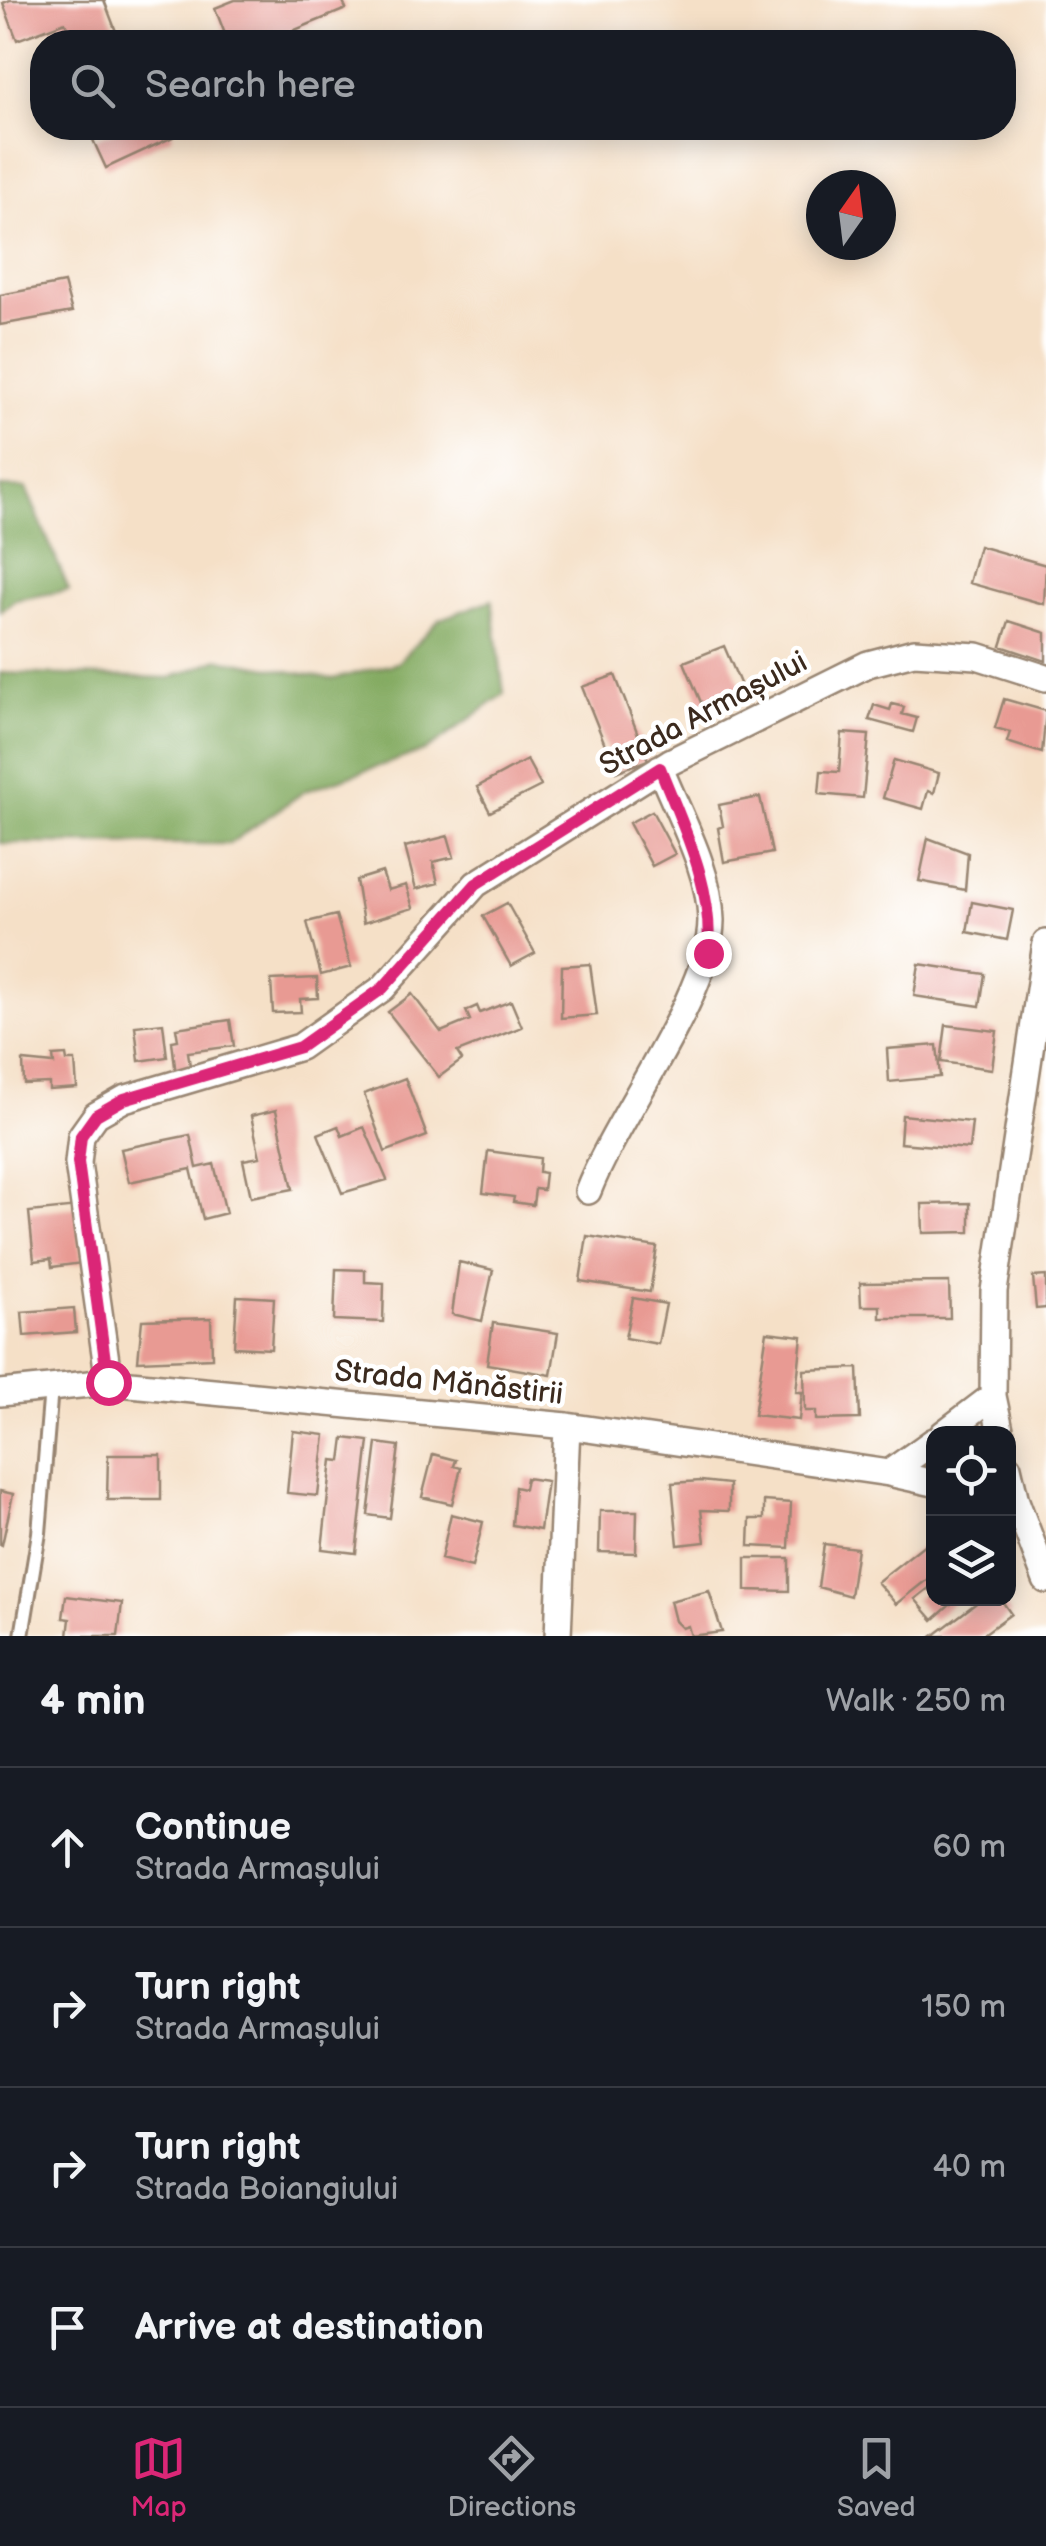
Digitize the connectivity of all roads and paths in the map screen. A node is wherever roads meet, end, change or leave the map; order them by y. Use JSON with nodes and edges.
{"nodes":[{"id":1,"x":1046,"y":678,"type":"edge"},
{"id":2,"x":660,"y":768,"type":"junction"},
{"id":3,"x":1046,"y":943,"type":"edge"},
{"id":4,"x":588,"y":1191,"type":"dead end"},
{"id":5,"x":108,"y":1382,"type":"junction"},
{"id":6,"x":51,"y":1388,"type":"junction"},
{"id":7,"x":0,"y":1393,"type":"edge"},
{"id":8,"x":993,"y":1396,"type":"junction"},
{"id":9,"x":567,"y":1426,"type":"junction"},
{"id":10,"x":954,"y":1426,"type":"edge"},
{"id":11,"x":1000,"y":1426,"type":"edge"},
{"id":12,"x":926,"y":1446,"type":"edge"},
{"id":13,"x":890,"y":1474,"type":"junction"},
{"id":14,"x":926,"y":1481,"type":"edge"},
{"id":15,"x":1016,"y":1510,"type":"edge"},
{"id":16,"x":1046,"y":1580,"type":"edge"},
{"id":17,"x":22,"y":1636,"type":"edge"},
{"id":18,"x":558,"y":1636,"type":"edge"}],
"edges":[{"from":1,"to":2,"type":"street","name":"Strada Armașului"},
{"from":2,"to":4,"type":"street"},
{"from":2,"to":5,"type":"street","name":"Strada Armașului"},
{"from":3,"to":8,"type":"street"},
{"from":5,"to":6,"type":"street","name":"Strada Mănăstirii"},
{"from":5,"to":9,"type":"street","name":"Strada Mănăstirii"},
{"from":6,"to":7,"type":"street","name":"Strada Mănăstirii"},
{"from":6,"to":17,"type":"lane"},
{"from":8,"to":10,"type":"street"},
{"from":8,"to":11,"type":"street"},
{"from":9,"to":13,"type":"street","name":"Strada Mănăstirii"},
{"from":9,"to":18,"type":"street"},
{"from":12,"to":13,"type":"street"},
{"from":13,"to":14,"type":"street","name":"Strada Mănăstirii"},
{"from":15,"to":16,"type":"street"}]}
